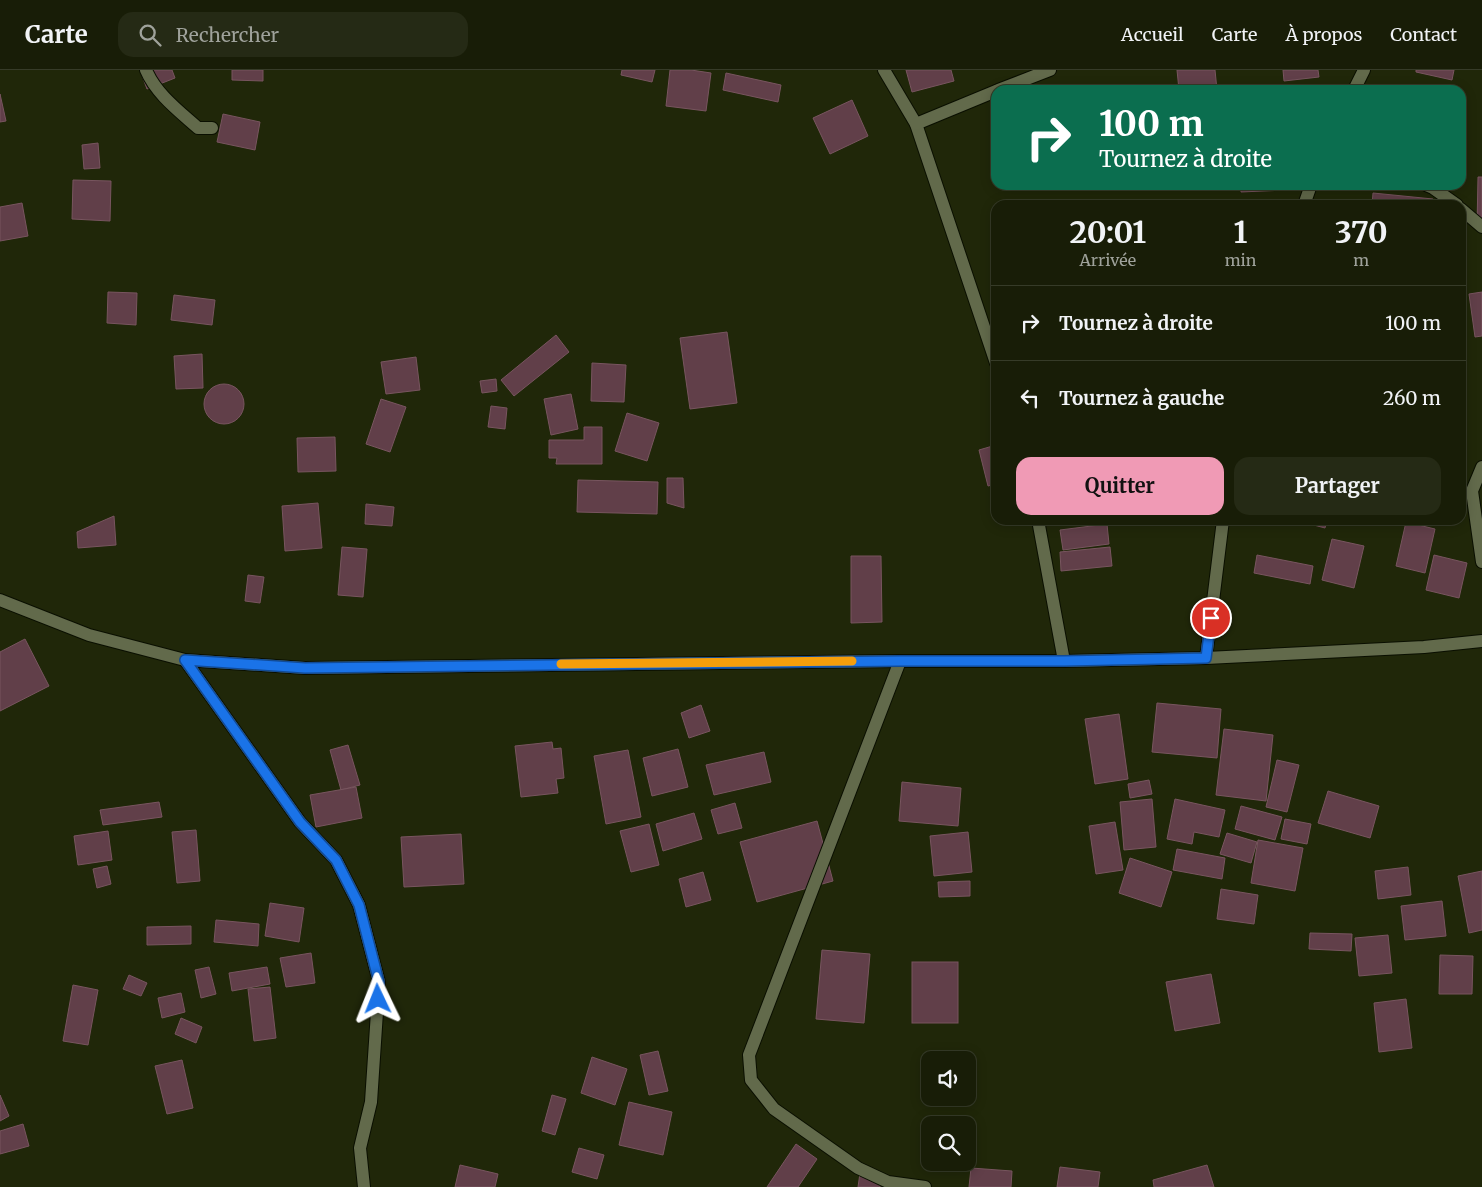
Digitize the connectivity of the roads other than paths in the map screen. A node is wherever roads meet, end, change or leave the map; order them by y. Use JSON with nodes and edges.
{"nodes":[{"id":1,"x":146,"y":70,"type":"edge"},
{"id":2,"x":884,"y":70,"type":"edge"},
{"id":3,"x":1050,"y":70,"type":"edge"},
{"id":4,"x":1364,"y":70,"type":"edge"},
{"id":5,"x":1010,"y":85,"type":"edge"},
{"id":6,"x":1356,"y":85,"type":"edge"},
{"id":7,"x":991,"y":93,"type":"edge"},
{"id":8,"x":916,"y":124,"type":"junction"},
{"id":9,"x":212,"y":128,"type":"dead end"},
{"id":10,"x":1436,"y":190,"type":"edge"},
{"id":11,"x":1450,"y":200,"type":"edge"},
{"id":12,"x":1466,"y":213,"type":"edge"},
{"id":13,"x":1482,"y":227,"type":"edge"},
{"id":14,"x":991,"y":348,"type":"edge"},
{"id":15,"x":1482,"y":467,"type":"edge"},
{"id":16,"x":1039,"y":525,"type":"edge"},
{"id":17,"x":1222,"y":525,"type":"edge"},
{"id":18,"x":1482,"y":562,"type":"edge"},
{"id":19,"x":0,"y":600,"type":"edge"},
{"id":20,"x":1482,"y":641,"type":"edge"},
{"id":21,"x":1206,"y":658,"type":"junction"},
{"id":22,"x":185,"y":660,"type":"junction"},
{"id":23,"x":900,"y":661,"type":"junction"},
{"id":24,"x":1064,"y":661,"type":"junction"},
{"id":25,"x":364,"y":1187,"type":"edge"},
{"id":26,"x":925,"y":1187,"type":"edge"}],
"edges":[{"from":1,"to":9,"type":"street"},
{"from":2,"to":8,"type":"street"},
{"from":3,"to":5,"type":"street"},
{"from":4,"to":6,"type":"street"},
{"from":7,"to":8,"type":"street"},
{"from":8,"to":14,"type":"street"},
{"from":10,"to":11,"type":"street"},
{"from":12,"to":13,"type":"street"},
{"from":15,"to":18,"type":"street"},
{"from":16,"to":24,"type":"street"},
{"from":17,"to":21,"type":"street"},
{"from":19,"to":22,"type":"street"},
{"from":20,"to":21,"type":"street"},
{"from":21,"to":24,"type":"street"},
{"from":22,"to":23,"type":"street"},
{"from":22,"to":25,"type":"street"},
{"from":23,"to":24,"type":"street"},
{"from":23,"to":26,"type":"street"}]}
